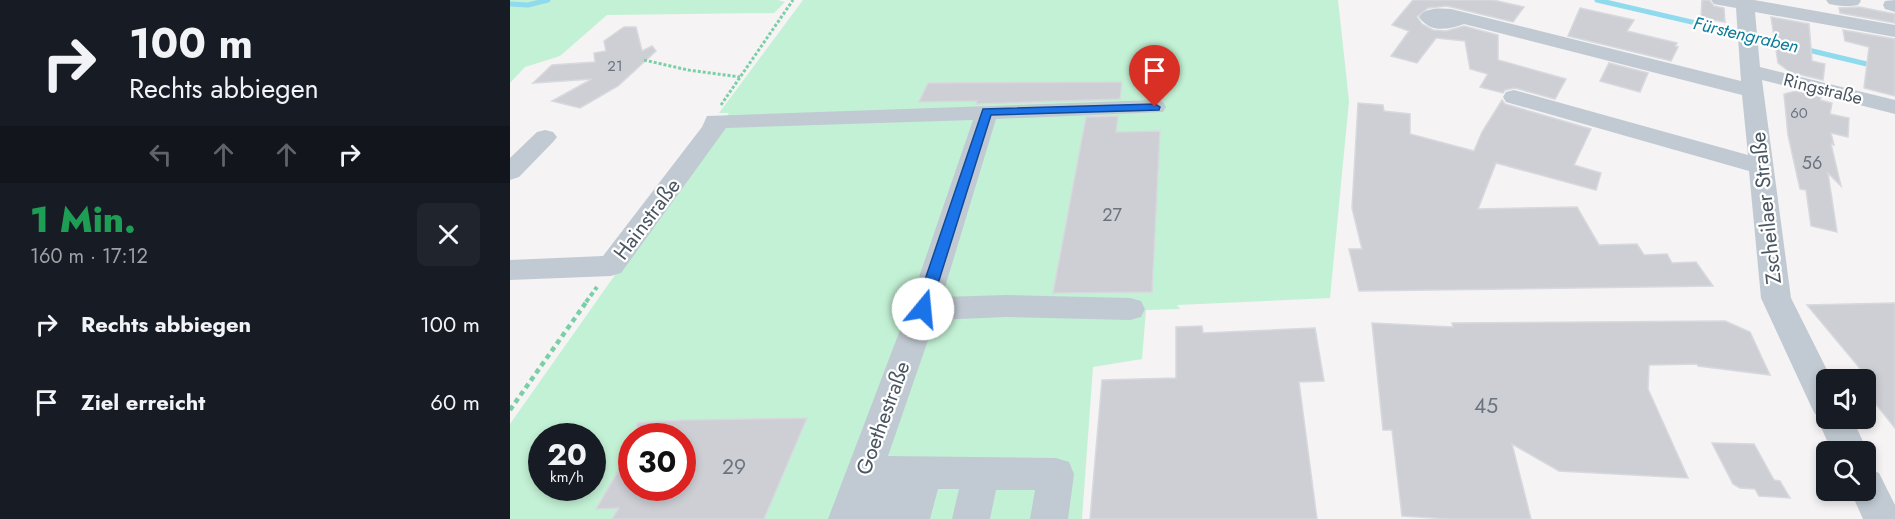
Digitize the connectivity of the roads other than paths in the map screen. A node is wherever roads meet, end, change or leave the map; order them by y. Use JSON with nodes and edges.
{"nodes":[{"id":1,"x":1720,"y":0,"type":"edge"},
{"id":2,"x":1823,"y":0,"type":"edge"},
{"id":3,"x":1745,"y":2,"type":"edge"},
{"id":4,"x":1461,"y":18,"type":"dead end"},
{"id":5,"x":1831,"y":20,"type":"junction"},
{"id":6,"x":1895,"y":31,"type":"edge"},
{"id":7,"x":1537,"y":37,"type":"junction"},
{"id":8,"x":1524,"y":55,"type":"dead end"},
{"id":9,"x":1753,"y":81,"type":"junction"},
{"id":10,"x":1514,"y":98,"type":"dead end"},
{"id":11,"x":1155,"y":107,"type":"dead end"},
{"id":12,"x":1895,"y":107,"type":"edge"},
{"id":13,"x":987,"y":112,"type":"junction"},
{"id":14,"x":545,"y":137,"type":"dead end"},
{"id":15,"x":1763,"y":167,"type":"junction"},
{"id":16,"x":510,"y":172,"type":"edge"},
{"id":17,"x":510,"y":270,"type":"edge"},
{"id":18,"x":923,"y":309,"type":"junction"},
{"id":19,"x":1130,"y":309,"type":"dead end"},
{"id":20,"x":1816,"y":381,"type":"edge"},
{"id":21,"x":894,"y":473,"type":"junction"},
{"id":22,"x":981,"y":474,"type":"junction"},
{"id":23,"x":1874,"y":501,"type":"edge"},
{"id":24,"x":847,"y":519,"type":"edge"},
{"id":25,"x":882,"y":519,"type":"edge"},
{"id":26,"x":911,"y":519,"type":"edge"},
{"id":27,"x":971,"y":519,"type":"edge"},
{"id":28,"x":1049,"y":519,"type":"edge"},
{"id":29,"x":1882,"y":519,"type":"edge"}],
"edges":[{"from":1,"to":3,"type":"street"},
{"from":2,"to":5,"type":"street"},
{"from":3,"to":5,"type":"street"},
{"from":3,"to":9,"type":"street","name":"Zscheilaer Straße"},
{"from":4,"to":7,"type":"street","name":"Ringstraße"},
{"from":5,"to":6,"type":"street"},
{"from":7,"to":8,"type":"street"},
{"from":7,"to":9,"type":"street","name":"Ringstraße"},
{"from":9,"to":12,"type":"street","name":"Ringstraße"},
{"from":9,"to":15,"type":"street","name":"Zscheilaer Straße"},
{"from":10,"to":15,"type":"street"},
{"from":11,"to":13,"type":"street"},
{"from":13,"to":17,"type":"street","name":"Hainstraße"},
{"from":13,"to":18,"type":"street","name":"Goethestraße"},
{"from":14,"to":16,"type":"street"},
{"from":15,"to":20,"type":"street","name":"Zscheilaer Straße"},
{"from":18,"to":19,"type":"street"},
{"from":18,"to":21,"type":"street","name":"Goethestraße"},
{"from":21,"to":22,"type":"street"},
{"from":21,"to":24,"type":"street","name":"Goethestraße"},
{"from":21,"to":25,"type":"street"},
{"from":21,"to":26,"type":"street"},
{"from":22,"to":27,"type":"street"},
{"from":22,"to":28,"type":"street"},
{"from":23,"to":29,"type":"street"}]}
